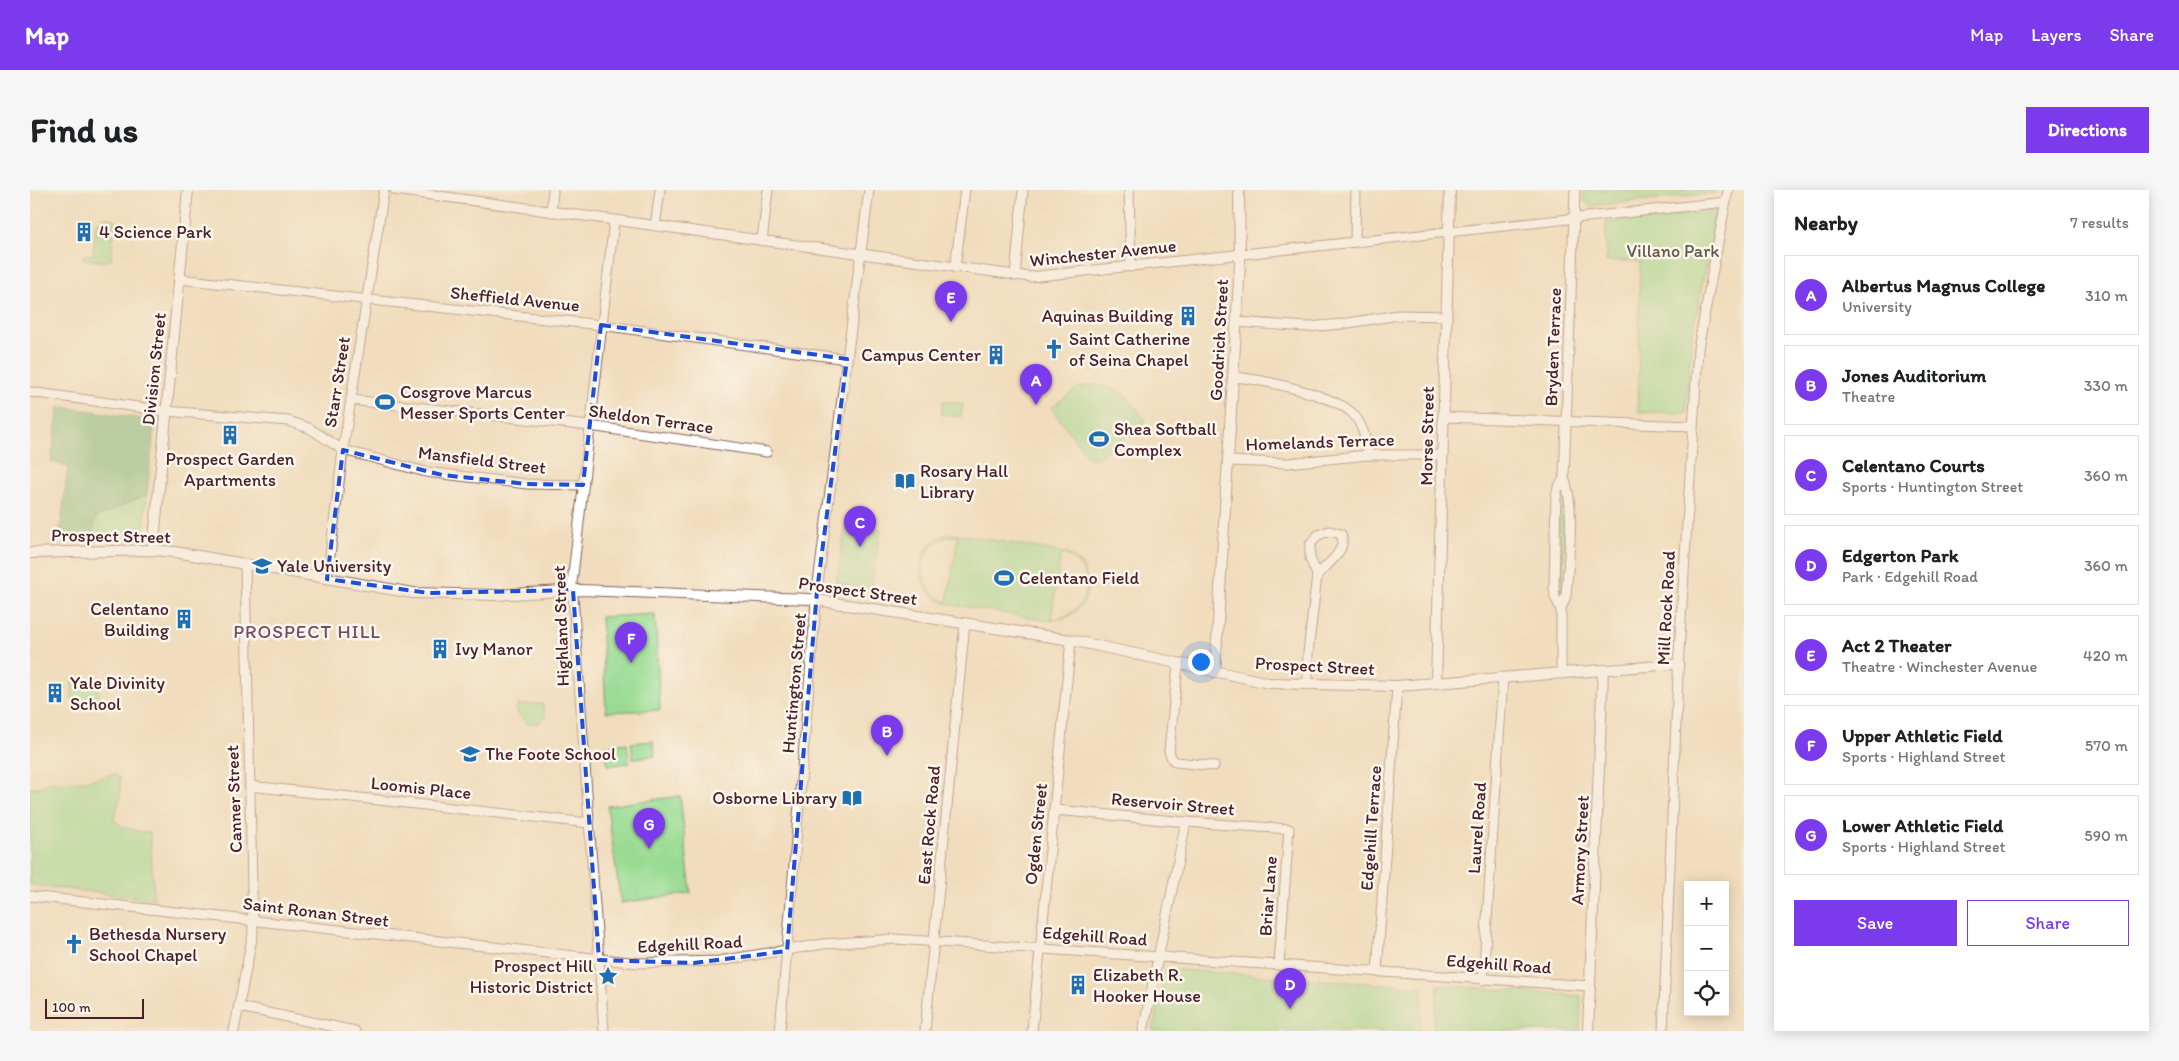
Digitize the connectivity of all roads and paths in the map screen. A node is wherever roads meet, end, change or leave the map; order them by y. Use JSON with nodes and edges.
{"nodes":[{"id":1,"x":188,"y":190,"type":"edge"},
{"id":2,"x":384,"y":190,"type":"edge"},
{"id":3,"x":395,"y":190,"type":"edge"},
{"id":4,"x":554,"y":190,"type":"edge"},
{"id":5,"x":660,"y":190,"type":"edge"},
{"id":6,"x":768,"y":190,"type":"edge"},
{"id":7,"x":869,"y":190,"type":"edge"},
{"id":8,"x":965,"y":190,"type":"edge"},
{"id":9,"x":1023,"y":190,"type":"edge"},
{"id":10,"x":1129,"y":190,"type":"edge"},
{"id":11,"x":1239,"y":190,"type":"edge"},
{"id":12,"x":1356,"y":190,"type":"edge"},
{"id":13,"x":1450,"y":190,"type":"edge"},
{"id":14,"x":1575,"y":190,"type":"edge"},
{"id":15,"x":1728,"y":190,"type":"edge"},
{"id":16,"x":446,"y":193,"type":"edge"},
{"id":17,"x":1726,"y":202,"type":"junction"},
{"id":18,"x":551,"y":212,"type":"junction"},
{"id":19,"x":1575,"y":218,"type":"junction"},
{"id":20,"x":614,"y":221,"type":"junction"},
{"id":21,"x":655,"y":226,"type":"junction"},
{"id":22,"x":1448,"y":231,"type":"junction"},
{"id":23,"x":762,"y":241,"type":"junction"},
{"id":24,"x":1355,"y":242,"type":"junction"},
{"id":25,"x":860,"y":255,"type":"junction"},
{"id":26,"x":1240,"y":255,"type":"junction"},
{"id":27,"x":1131,"y":267,"type":"junction"},
{"id":28,"x":955,"y":268,"type":"junction"},
{"id":29,"x":1014,"y":276,"type":"junction"},
{"id":30,"x":179,"y":278,"type":"junction"},
{"id":31,"x":367,"y":299,"type":"junction"},
{"id":32,"x":1446,"y":316,"type":"junction"},
{"id":33,"x":1237,"y":322,"type":"junction"},
{"id":34,"x":601,"y":325,"type":"junction"},
{"id":35,"x":847,"y":359,"type":"junction"},
{"id":36,"x":1233,"y":377,"type":"junction"},
{"id":37,"x":30,"y":392,"type":"edge"},
{"id":38,"x":351,"y":400,"type":"junction"},
{"id":39,"x":166,"y":411,"type":"junction"},
{"id":40,"x":1443,"y":417,"type":"junction"},
{"id":41,"x":1566,"y":420,"type":"junction"},
{"id":42,"x":590,"y":426,"type":"junction"},
{"id":43,"x":1693,"y":426,"type":"junction"},
{"id":44,"x":343,"y":450,"type":"junction"},
{"id":45,"x":767,"y":452,"type":"dead end"},
{"id":46,"x":1368,"y":455,"type":"junction"},
{"id":47,"x":1443,"y":455,"type":"junction"},
{"id":48,"x":1228,"y":461,"type":"junction"},
{"id":49,"x":1564,"y":478,"type":"junction"},
{"id":50,"x":583,"y":484,"type":"junction"},
{"id":51,"x":153,"y":550,"type":"junction"},
{"id":52,"x":30,"y":553,"type":"edge"},
{"id":53,"x":245,"y":565,"type":"junction"},
{"id":54,"x":1317,"y":575,"type":"junction"},
{"id":55,"x":327,"y":579,"type":"junction"},
{"id":56,"x":572,"y":591,"type":"junction"},
{"id":57,"x":817,"y":600,"type":"junction"},
{"id":58,"x":1562,"y":608,"type":"junction"},
{"id":59,"x":965,"y":623,"type":"junction"},
{"id":60,"x":1071,"y":640,"type":"junction"},
{"id":61,"x":1679,"y":664,"type":"junction"},
{"id":62,"x":1178,"y":665,"type":"junction"},
{"id":63,"x":1603,"y":670,"type":"junction"},
{"id":64,"x":1215,"y":672,"type":"junction"},
{"id":65,"x":1561,"y":674,"type":"junction"},
{"id":66,"x":1503,"y":678,"type":"junction"},
{"id":67,"x":1436,"y":683,"type":"junction"},
{"id":68,"x":1308,"y":685,"type":"junction"},
{"id":69,"x":1397,"y":686,"type":"junction"},
{"id":70,"x":1214,"y":766,"type":"dead end"},
{"id":71,"x":250,"y":786,"type":"junction"},
{"id":72,"x":1054,"y":810,"type":"junction"},
{"id":73,"x":1186,"y":822,"type":"junction"},
{"id":74,"x":589,"y":823,"type":"junction"},
{"id":75,"x":1289,"y":829,"type":"joint"},
{"id":76,"x":30,"y":896,"type":"edge"},
{"id":77,"x":253,"y":921,"type":"junction"},
{"id":78,"x":934,"y":941,"type":"junction"},
{"id":79,"x":1040,"y":948,"type":"junction"},
{"id":80,"x":787,"y":951,"type":"junction"},
{"id":81,"x":1158,"y":957,"type":"junction"},
{"id":82,"x":599,"y":960,"type":"junction"},
{"id":83,"x":1279,"y":965,"type":"junction"},
{"id":84,"x":1377,"y":972,"type":"junction"},
{"id":85,"x":1483,"y":980,"type":"junction"},
{"id":86,"x":1590,"y":986,"type":"junction"},
{"id":87,"x":239,"y":1007,"type":"junction"},
{"id":88,"x":234,"y":1031,"type":"edge"},
{"id":89,"x":356,"y":1031,"type":"edge"},
{"id":90,"x":604,"y":1031,"type":"edge"},
{"id":91,"x":780,"y":1031,"type":"edge"},
{"id":92,"x":925,"y":1031,"type":"edge"},
{"id":93,"x":1032,"y":1031,"type":"edge"},
{"id":94,"x":1143,"y":1031,"type":"edge"},
{"id":95,"x":1588,"y":1031,"type":"edge"},
{"id":96,"x":1663,"y":1031,"type":"edge"}],
"edges":[{"from":1,"to":30,"type":"main road","name":"Division Street"},
{"from":2,"to":31,"type":"street","name":"Starr Street"},
{"from":3,"to":16,"type":"street","name":"Winchester Avenue"},
{"from":4,"to":18,"type":"street"},
{"from":5,"to":21,"type":"street"},
{"from":6,"to":23,"type":"street"},
{"from":7,"to":25,"type":"street","name":"Huntington Street"},
{"from":8,"to":28,"type":"street"},
{"from":9,"to":29,"type":"street"},
{"from":10,"to":27,"type":"street"},
{"from":11,"to":26,"type":"main road","name":"Goodrich Street"},
{"from":12,"to":24,"type":"street"},
{"from":13,"to":22,"type":"main road","name":"Morse Street"},
{"from":14,"to":19,"type":"street","name":"Bryden Terrace"},
{"from":15,"to":17,"type":"street","name":"Mill Rock Road"},
{"from":16,"to":18,"type":"street","name":"Winchester Avenue"},
{"from":17,"to":19,"type":"street","name":"Winchester Avenue"},
{"from":17,"to":43,"type":"street","name":"Mill Rock Road"},
{"from":18,"to":20,"type":"street","name":"Winchester Avenue"},
{"from":19,"to":22,"type":"street","name":"Winchester Avenue"},
{"from":19,"to":41,"type":"street","name":"Bryden Terrace"},
{"from":20,"to":21,"type":"street","name":"Winchester Avenue"},
{"from":20,"to":34,"type":"street","name":"Highland Street"},
{"from":21,"to":23,"type":"street","name":"Winchester Avenue"},
{"from":22,"to":24,"type":"street","name":"Winchester Avenue"},
{"from":22,"to":32,"type":"main road","name":"Morse Street"},
{"from":23,"to":25,"type":"street","name":"Winchester Avenue"},
{"from":24,"to":26,"type":"street","name":"Winchester Avenue"},
{"from":25,"to":28,"type":"street","name":"Winchester Avenue"},
{"from":25,"to":35,"type":"street","name":"Huntington Street"},
{"from":26,"to":27,"type":"street","name":"Winchester Avenue"},
{"from":26,"to":33,"type":"main road","name":"Goodrich Street"},
{"from":27,"to":29,"type":"street","name":"Winchester Avenue"},
{"from":28,"to":29,"type":"street","name":"Winchester Avenue"},
{"from":30,"to":31,"type":"street","name":"Sheffield Avenue"},
{"from":30,"to":39,"type":"main road","name":"Division Street"},
{"from":31,"to":34,"type":"street","name":"Sheffield Avenue"},
{"from":31,"to":38,"type":"street","name":"Starr Street"},
{"from":32,"to":33,"type":"street"},
{"from":32,"to":40,"type":"main road","name":"Morse Street"},
{"from":33,"to":36,"type":"main road","name":"Goodrich Street"},
{"from":34,"to":35,"type":"street","name":"Sheffield Avenue"},
{"from":34,"to":42,"type":"street","name":"Highland Street"},
{"from":35,"to":57,"type":"street","name":"Huntington Street"},
{"from":36,"to":46,"type":"street"},
{"from":36,"to":48,"type":"main road","name":"Goodrich Street"},
{"from":37,"to":39,"type":"street","name":"Mansfield Street"},
{"from":38,"to":42,"type":"street","name":"Sheldon Terrace"},
{"from":38,"to":44,"type":"street","name":"Starr Street"},
{"from":39,"to":44,"type":"street","name":"Mansfield Street"},
{"from":39,"to":51,"type":"main road","name":"Division Street"},
{"from":40,"to":41,"type":"street"},
{"from":40,"to":47,"type":"main road","name":"Morse Street"},
{"from":41,"to":43,"type":"street"},
{"from":41,"to":49,"type":"street","name":"Bryden Terrace"},
{"from":42,"to":45,"type":"street","name":"Sheldon Terrace"},
{"from":42,"to":50,"type":"street","name":"Highland Street"},
{"from":43,"to":61,"type":"street","name":"Mill Rock Road"},
{"from":44,"to":50,"type":"street","name":"Mansfield Street"},
{"from":44,"to":55,"type":"street","name":"Starr Street"},
{"from":46,"to":47,"type":"street","name":"Homelands Terrace"},
{"from":46,"to":48,"type":"street","name":"Homelands Terrace"},
{"from":47,"to":67,"type":"main road","name":"Morse Street"},
{"from":48,"to":64,"type":"main road","name":"Goodrich Street"},
{"from":49,"to":58,"type":"street","name":"Bryden Terrace"},
{"from":49,"to":58,"type":"street","name":"Bryden Terrace"},
{"from":50,"to":56,"type":"street","name":"Highland Street"},
{"from":51,"to":52,"type":"main road","name":"Prospect Street"},
{"from":51,"to":53,"type":"main road","name":"Prospect Street"},
{"from":53,"to":55,"type":"main road","name":"Prospect Street"},
{"from":53,"to":71,"type":"street","name":"Canner Street"},
{"from":54,"to":54,"type":"street"},
{"from":54,"to":68,"type":"street"},
{"from":55,"to":56,"type":"main road","name":"Prospect Street"},
{"from":56,"to":57,"type":"main road","name":"Prospect Street"},
{"from":56,"to":74,"type":"street","name":"Highland Street"},
{"from":57,"to":59,"type":"main road","name":"Prospect Street"},
{"from":57,"to":80,"type":"street","name":"Huntington Street"},
{"from":58,"to":65,"type":"street","name":"Bryden Terrace"},
{"from":59,"to":60,"type":"main road","name":"Prospect Street"},
{"from":59,"to":78,"type":"street","name":"East Rock Road"},
{"from":60,"to":62,"type":"main road","name":"Prospect Street"},
{"from":60,"to":72,"type":"street","name":"Ogden Street"},
{"from":61,"to":63,"type":"street","name":"Prospect Street"},
{"from":61,"to":96,"type":"street","name":"Mill Rock Road"},
{"from":62,"to":64,"type":"main road","name":"Prospect Street"},
{"from":62,"to":70,"type":"street"},
{"from":63,"to":65,"type":"main road","name":"Prospect Street"},
{"from":63,"to":86,"type":"main road","name":"Armory Street"},
{"from":64,"to":68,"type":"main road","name":"Prospect Street"},
{"from":65,"to":66,"type":"main road","name":"Prospect Street"},
{"from":66,"to":67,"type":"main road","name":"Prospect Street"},
{"from":66,"to":85,"type":"street","name":"Laurel Road"},
{"from":67,"to":69,"type":"main road","name":"Prospect Street"},
{"from":68,"to":69,"type":"main road","name":"Prospect Street"},
{"from":69,"to":84,"type":"street","name":"Edgehill Terrace"},
{"from":71,"to":74,"type":"street","name":"Loomis Place"},
{"from":71,"to":77,"type":"street","name":"Canner Street"},
{"from":72,"to":73,"type":"street","name":"Reservoir Street"},
{"from":72,"to":79,"type":"street","name":"Ogden Street"},
{"from":73,"to":75,"type":"street","name":"Reservoir Street"},
{"from":73,"to":81,"type":"street"},
{"from":74,"to":82,"type":"street","name":"Highland Street"},
{"from":75,"to":83,"type":"street","name":"Briar Lane"},
{"from":76,"to":77,"type":"street","name":"Saint Ronan Street"},
{"from":77,"to":82,"type":"street","name":"Saint Ronan Street"},
{"from":77,"to":87,"type":"street","name":"Canner Street"},
{"from":78,"to":79,"type":"street","name":"Edgehill Road"},
{"from":78,"to":80,"type":"street","name":"Edgehill Road"},
{"from":78,"to":92,"type":"street","name":"East Rock Road"},
{"from":79,"to":81,"type":"street","name":"Edgehill Road"},
{"from":79,"to":93,"type":"street","name":"Ogden Street"},
{"from":80,"to":82,"type":"street","name":"Edgehill Road"},
{"from":80,"to":91,"type":"street","name":"Huntington Street"},
{"from":81,"to":83,"type":"street","name":"Edgehill Road"},
{"from":81,"to":94,"type":"street"},
{"from":82,"to":90,"type":"street","name":"Highland Street"},
{"from":83,"to":84,"type":"street","name":"Edgehill Road"},
{"from":84,"to":85,"type":"street","name":"Edgehill Road"},
{"from":85,"to":86,"type":"street","name":"Edgehill Road"},
{"from":86,"to":95,"type":"main road","name":"Armory Street"},
{"from":87,"to":88,"type":"street","name":"Canner Street"},
{"from":87,"to":89,"type":"street"}]}
